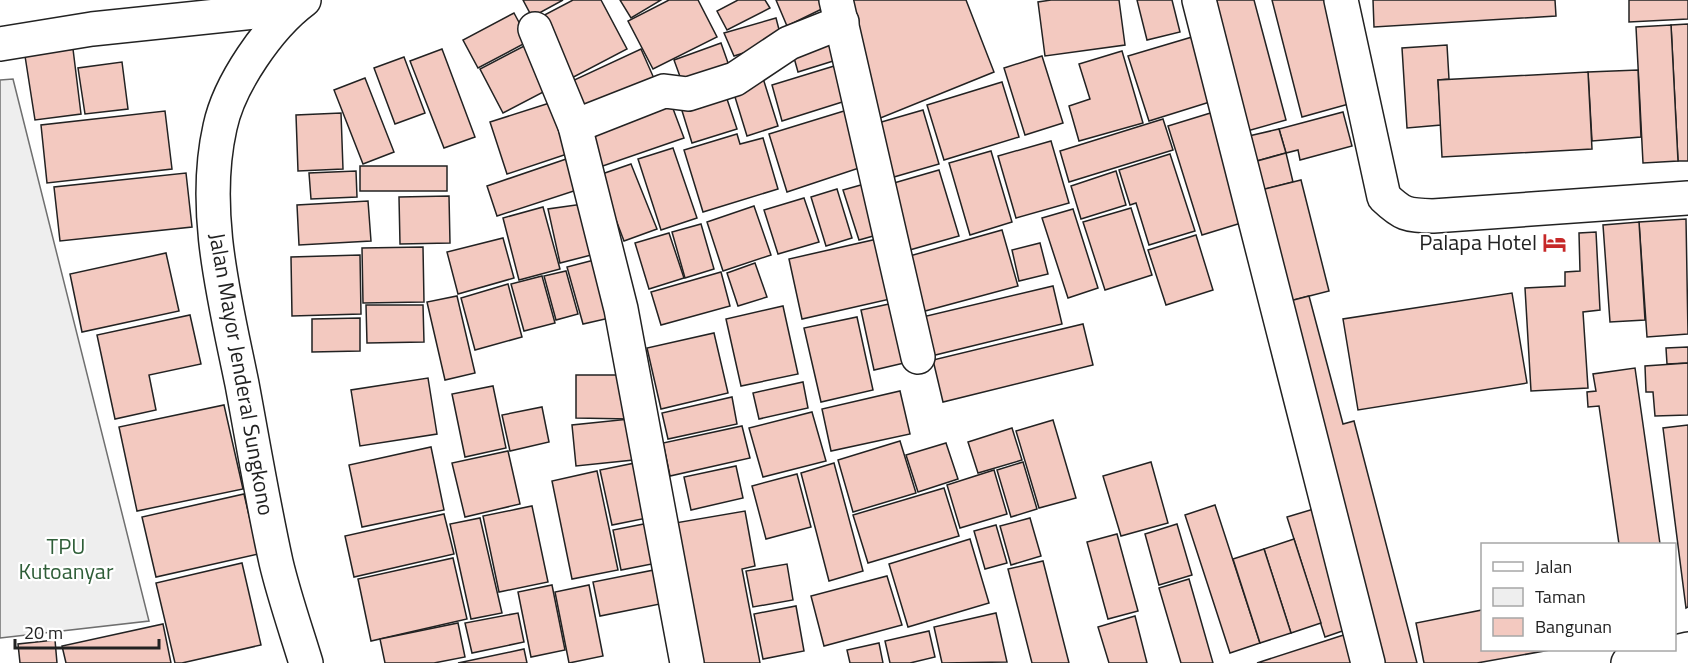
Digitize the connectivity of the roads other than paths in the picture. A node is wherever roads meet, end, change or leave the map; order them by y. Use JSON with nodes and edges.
{"nodes":[{"id":1,"x":1199,"y":0,"type":"edge"},
{"id":2,"x":1341,"y":0,"type":"edge"},
{"id":3,"x":299,"y":4,"type":"edge"},
{"id":4,"x":839,"y":11,"type":"edge"},
{"id":5,"x":535,"y":29,"type":"dead end"},
{"id":6,"x":0,"y":44,"type":"edge"},
{"id":7,"x":575,"y":126,"type":"junction"},
{"id":8,"x":1688,"y":198,"type":"edge"},
{"id":9,"x":918,"y":357,"type":"dead end"},
{"id":10,"x":1688,"y":649,"type":"edge"},
{"id":11,"x":306,"y":663,"type":"edge"},
{"id":12,"x":687,"y":663,"type":"edge"},
{"id":13,"x":1368,"y":663,"type":"edge"},
{"id":14,"x":1628,"y":663,"type":"edge"}],
"edges":[{"from":1,"to":13,"type":"street"},
{"from":2,"to":8,"type":"street"},
{"from":3,"to":6,"type":"street"},
{"from":3,"to":11,"type":"street","name":"Jalan Mayor Jenderal Sungkono"},
{"from":4,"to":7,"type":"street"},
{"from":4,"to":9,"type":"street"},
{"from":5,"to":7,"type":"street"},
{"from":7,"to":12,"type":"street"},
{"from":10,"to":14,"type":"street"}]}
